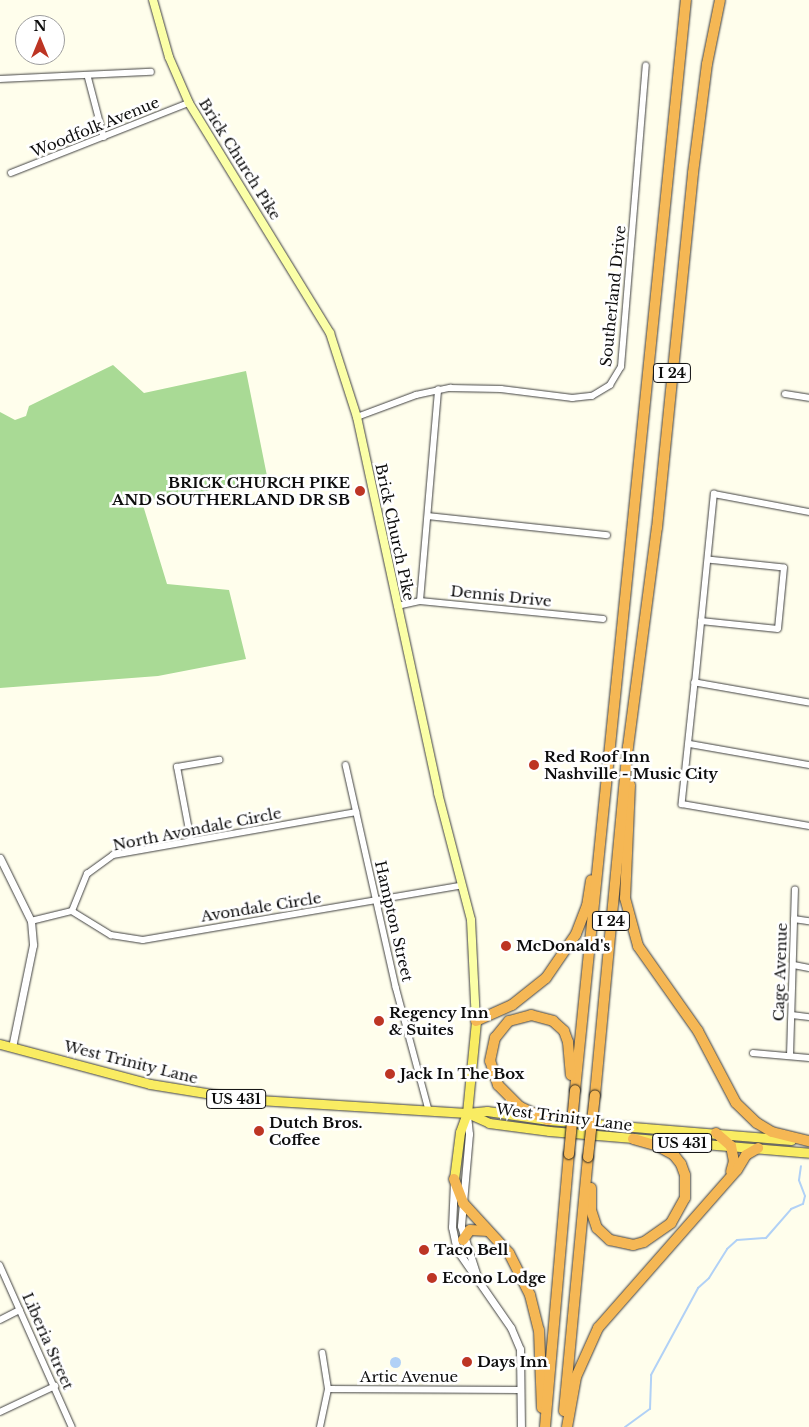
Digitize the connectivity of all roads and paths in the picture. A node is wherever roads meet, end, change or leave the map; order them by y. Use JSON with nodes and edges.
{"nodes":[{"id":1,"x":153,"y":0,"type":"edge"},
{"id":2,"x":681,"y":0,"type":"edge"},
{"id":3,"x":686,"y":0,"type":"edge"},
{"id":4,"x":720,"y":0,"type":"edge"},
{"id":5,"x":682,"y":34,"type":"junction"},
{"id":6,"x":646,"y":66,"type":"dead end"},
{"id":7,"x":151,"y":72,"type":"dead end"},
{"id":8,"x":88,"y":76,"type":"junction"},
{"id":9,"x":0,"y":79,"type":"edge"},
{"id":10,"x":189,"y":103,"type":"junction"},
{"id":11,"x":104,"y":137,"type":"junction"},
{"id":12,"x":11,"y":173,"type":"dead end"},
{"id":13,"x":438,"y":390,"type":"junction"},
{"id":14,"x":785,"y":394,"type":"dead end"},
{"id":15,"x":809,"y":398,"type":"edge"},
{"id":16,"x":356,"y":417,"type":"junction"},
{"id":17,"x":809,"y":512,"type":"edge"},
{"id":18,"x":428,"y":516,"type":"junction"},
{"id":19,"x":607,"y":535,"type":"dead end"},
{"id":20,"x":708,"y":560,"type":"junction"},
{"id":21,"x":420,"y":601,"type":"junction"},
{"id":22,"x":397,"y":606,"type":"junction"},
{"id":23,"x":602,"y":619,"type":"dead end"},
{"id":24,"x":701,"y":621,"type":"junction"},
{"id":25,"x":695,"y":683,"type":"junction"},
{"id":26,"x":809,"y":703,"type":"edge"},
{"id":27,"x":690,"y":744,"type":"junction"},
{"id":28,"x":628,"y":747,"type":"junction"},
{"id":29,"x":219,"y":760,"type":"dead end"},
{"id":30,"x":809,"y":765,"type":"edge"},
{"id":31,"x":346,"y":766,"type":"dead end"},
{"id":32,"x":607,"y":783,"type":"junction"},
{"id":33,"x":356,"y":812,"type":"junction"},
{"id":34,"x":809,"y":826,"type":"edge"},
{"id":35,"x":191,"y":840,"type":"junction"},
{"id":36,"x":0,"y":858,"type":"edge"},
{"id":37,"x":460,"y":886,"type":"junction"},
{"id":38,"x":795,"y":890,"type":"dead end"},
{"id":39,"x":378,"y":901,"type":"junction"},
{"id":40,"x":72,"y":911,"type":"junction"},
{"id":41,"x":794,"y":919,"type":"junction"},
{"id":42,"x":30,"y":921,"type":"junction"},
{"id":43,"x":809,"y":921,"type":"edge"},
{"id":44,"x":794,"y":965,"type":"junction"},
{"id":45,"x":809,"y":968,"type":"edge"},
{"id":46,"x":792,"y":1015,"type":"junction"},
{"id":47,"x":809,"y":1017,"type":"edge"},
{"id":48,"x":476,"y":1021,"type":"junction"},
{"id":49,"x":0,"y":1044,"type":"edge"},
{"id":50,"x":12,"y":1047,"type":"junction"},
{"id":51,"x":753,"y":1053,"type":"dead end"},
{"id":52,"x":790,"y":1056,"type":"junction"},
{"id":53,"x":809,"y":1058,"type":"edge"},
{"id":54,"x":575,"y":1090,"type":"junction"},
{"id":55,"x":429,"y":1110,"type":"junction"},
{"id":56,"x":467,"y":1113,"type":"junction"},
{"id":57,"x":548,"y":1120,"type":"junction"},
{"id":58,"x":716,"y":1133,"type":"junction"},
{"id":59,"x":633,"y":1138,"type":"junction"},
{"id":60,"x":809,"y":1142,"type":"edge"},
{"id":61,"x":732,"y":1146,"type":"junction"},
{"id":62,"x":758,"y":1148,"type":"junction"},
{"id":63,"x":809,"y":1153,"type":"edge"},
{"id":64,"x":587,"y":1170,"type":"junction"},
{"id":65,"x":729,"y":1178,"type":"junction"},
{"id":66,"x":454,"y":1179,"type":"junction"},
{"id":67,"x":463,"y":1204,"type":"junction"},
{"id":68,"x":488,"y":1231,"type":"junction"},
{"id":69,"x":464,"y":1240,"type":"junction"},
{"id":70,"x":0,"y":1265,"type":"edge"},
{"id":71,"x":480,"y":1283,"type":"junction"},
{"id":72,"x":20,"y":1310,"type":"junction"},
{"id":73,"x":0,"y":1320,"type":"edge"},
{"id":74,"x":322,"y":1353,"type":"dead end"},
{"id":75,"x":55,"y":1386,"type":"junction"},
{"id":76,"x":328,"y":1389,"type":"junction"},
{"id":77,"x":521,"y":1390,"type":"junction"},
{"id":78,"x":0,"y":1412,"type":"edge"},
{"id":79,"x":72,"y":1427,"type":"edge"},
{"id":80,"x":320,"y":1427,"type":"edge"},
{"id":81,"x":521,"y":1427,"type":"edge"},
{"id":82,"x":545,"y":1427,"type":"edge"},
{"id":83,"x":565,"y":1427,"type":"edge"}],
"edges":[{"from":1,"to":10,"type":"main road","name":"Brick Church Pike"},
{"from":2,"to":5,"type":"highway","number":"I 24"},
{"from":3,"to":5,"type":"highway"},
{"from":4,"to":28,"type":"highway","number":"I 24"},
{"from":5,"to":32,"type":"highway","number":"I 24"},
{"from":6,"to":13,"type":"street","name":"Southerland Drive"},
{"from":7,"to":8,"type":"street"},
{"from":8,"to":9,"type":"street"},
{"from":8,"to":11,"type":"street"},
{"from":10,"to":11,"type":"street","name":"Woodfolk Avenue"},
{"from":10,"to":16,"type":"main road","name":"Brick Church Pike"},
{"from":11,"to":12,"type":"street","name":"Woodfolk Avenue"},
{"from":13,"to":16,"type":"street","name":"Southerland Drive"},
{"from":13,"to":18,"type":"street"},
{"from":14,"to":15,"type":"street"},
{"from":16,"to":22,"type":"main road","name":"Brick Church Pike"},
{"from":17,"to":20,"type":"street"},
{"from":18,"to":19,"type":"street"},
{"from":18,"to":21,"type":"street"},
{"from":20,"to":24,"type":"street"},
{"from":20,"to":24,"type":"street"},
{"from":21,"to":22,"type":"street","name":"Dennis Drive"},
{"from":21,"to":23,"type":"street","name":"Dennis Drive"},
{"from":22,"to":37,"type":"main road","name":"Brick Church Pike"},
{"from":24,"to":25,"type":"street"},
{"from":25,"to":26,"type":"street"},
{"from":25,"to":27,"type":"street"},
{"from":27,"to":30,"type":"street"},
{"from":27,"to":34,"type":"street"},
{"from":28,"to":60,"type":"highway"},
{"from":28,"to":64,"type":"highway","number":"I 24","bridge":true},
{"from":29,"to":35,"type":"street"},
{"from":31,"to":33,"type":"street","name":"Hampton Street"},
{"from":32,"to":48,"type":"highway"},
{"from":32,"to":54,"type":"highway","number":"I 24"},
{"from":33,"to":35,"type":"street","name":"North Avondale Circle"},
{"from":33,"to":39,"type":"street","name":"Hampton Street"},
{"from":35,"to":40,"type":"street","name":"North Avondale Circle"},
{"from":36,"to":42,"type":"street"},
{"from":37,"to":39,"type":"street","name":"Avondale Circle"},
{"from":37,"to":48,"type":"main road","name":"Brick Church Pike"},
{"from":38,"to":41,"type":"street","name":"Cage Avenue"},
{"from":39,"to":40,"type":"street","name":"Avondale Circle"},
{"from":39,"to":55,"type":"street","name":"Hampton Street"},
{"from":40,"to":42,"type":"street"},
{"from":41,"to":43,"type":"street"},
{"from":41,"to":44,"type":"street","name":"Cage Avenue"},
{"from":42,"to":50,"type":"street"},
{"from":44,"to":45,"type":"street"},
{"from":44,"to":46,"type":"street","name":"Cage Avenue"},
{"from":46,"to":47,"type":"street"},
{"from":46,"to":52,"type":"street","name":"Cage Avenue"},
{"from":48,"to":56,"type":"main road","name":"Brick Church Pike"},
{"from":49,"to":50,"type":"main road","name":"West Trinity Lane","number":"US 431"},
{"from":50,"to":55,"type":"main road","name":"West Trinity Lane","number":"US 431"},
{"from":51,"to":52,"type":"street"},
{"from":52,"to":53,"type":"street"},
{"from":54,"to":57,"type":"highway"},
{"from":54,"to":82,"type":"highway","number":"I 24","bridge":true},
{"from":55,"to":56,"type":"main road","name":"West Trinity Lane","number":"US 431"},
{"from":56,"to":57,"type":"main road","name":"West Trinity Lane","number":"US 431"},
{"from":56,"to":59,"type":"main road","name":"West Trinity Lane","number":"US 431"},
{"from":56,"to":66,"type":"main road","name":"Brick Church Pike"},
{"from":56,"to":67,"type":"street","name":"Brick Church Pike"},
{"from":57,"to":58,"type":"main road","name":"West Trinity Lane","number":"US 431"},
{"from":58,"to":60,"type":"main road","name":"West Trinity Lane","number":"US 431"},
{"from":58,"to":61,"type":"highway"},
{"from":59,"to":61,"type":"main road","name":"West Trinity Lane","number":"US 431"},
{"from":59,"to":64,"type":"highway"},
{"from":61,"to":62,"type":"main road","name":"West Trinity Lane","number":"US 431"},
{"from":61,"to":65,"type":"highway"},
{"from":62,"to":63,"type":"main road","name":"West Trinity Lane","number":"US 431"},
{"from":62,"to":65,"type":"highway"},
{"from":64,"to":83,"type":"highway","number":"I 24"},
{"from":65,"to":83,"type":"highway"},
{"from":66,"to":67,"type":"highway"},
{"from":66,"to":71,"type":"street","name":"Brick Church Pike"},
{"from":67,"to":68,"type":"highway"},
{"from":67,"to":69,"type":"street","name":"Brick Church Pike"},
{"from":68,"to":69,"type":"highway"},
{"from":68,"to":82,"type":"highway"},
{"from":69,"to":71,"type":"street","name":"Brick Church Pike"},
{"from":70,"to":72,"type":"street","name":"Liberia Street"},
{"from":71,"to":77,"type":"street","name":"Brick Church Pike"},
{"from":72,"to":73,"type":"street"},
{"from":72,"to":75,"type":"street","name":"Liberia Street"},
{"from":74,"to":76,"type":"street"},
{"from":75,"to":78,"type":"street"},
{"from":75,"to":79,"type":"street","name":"Liberia Street"},
{"from":76,"to":77,"type":"street","name":"Artic Avenue"},
{"from":76,"to":80,"type":"street"},
{"from":77,"to":81,"type":"street","name":"Brick Church Pike"}]}
